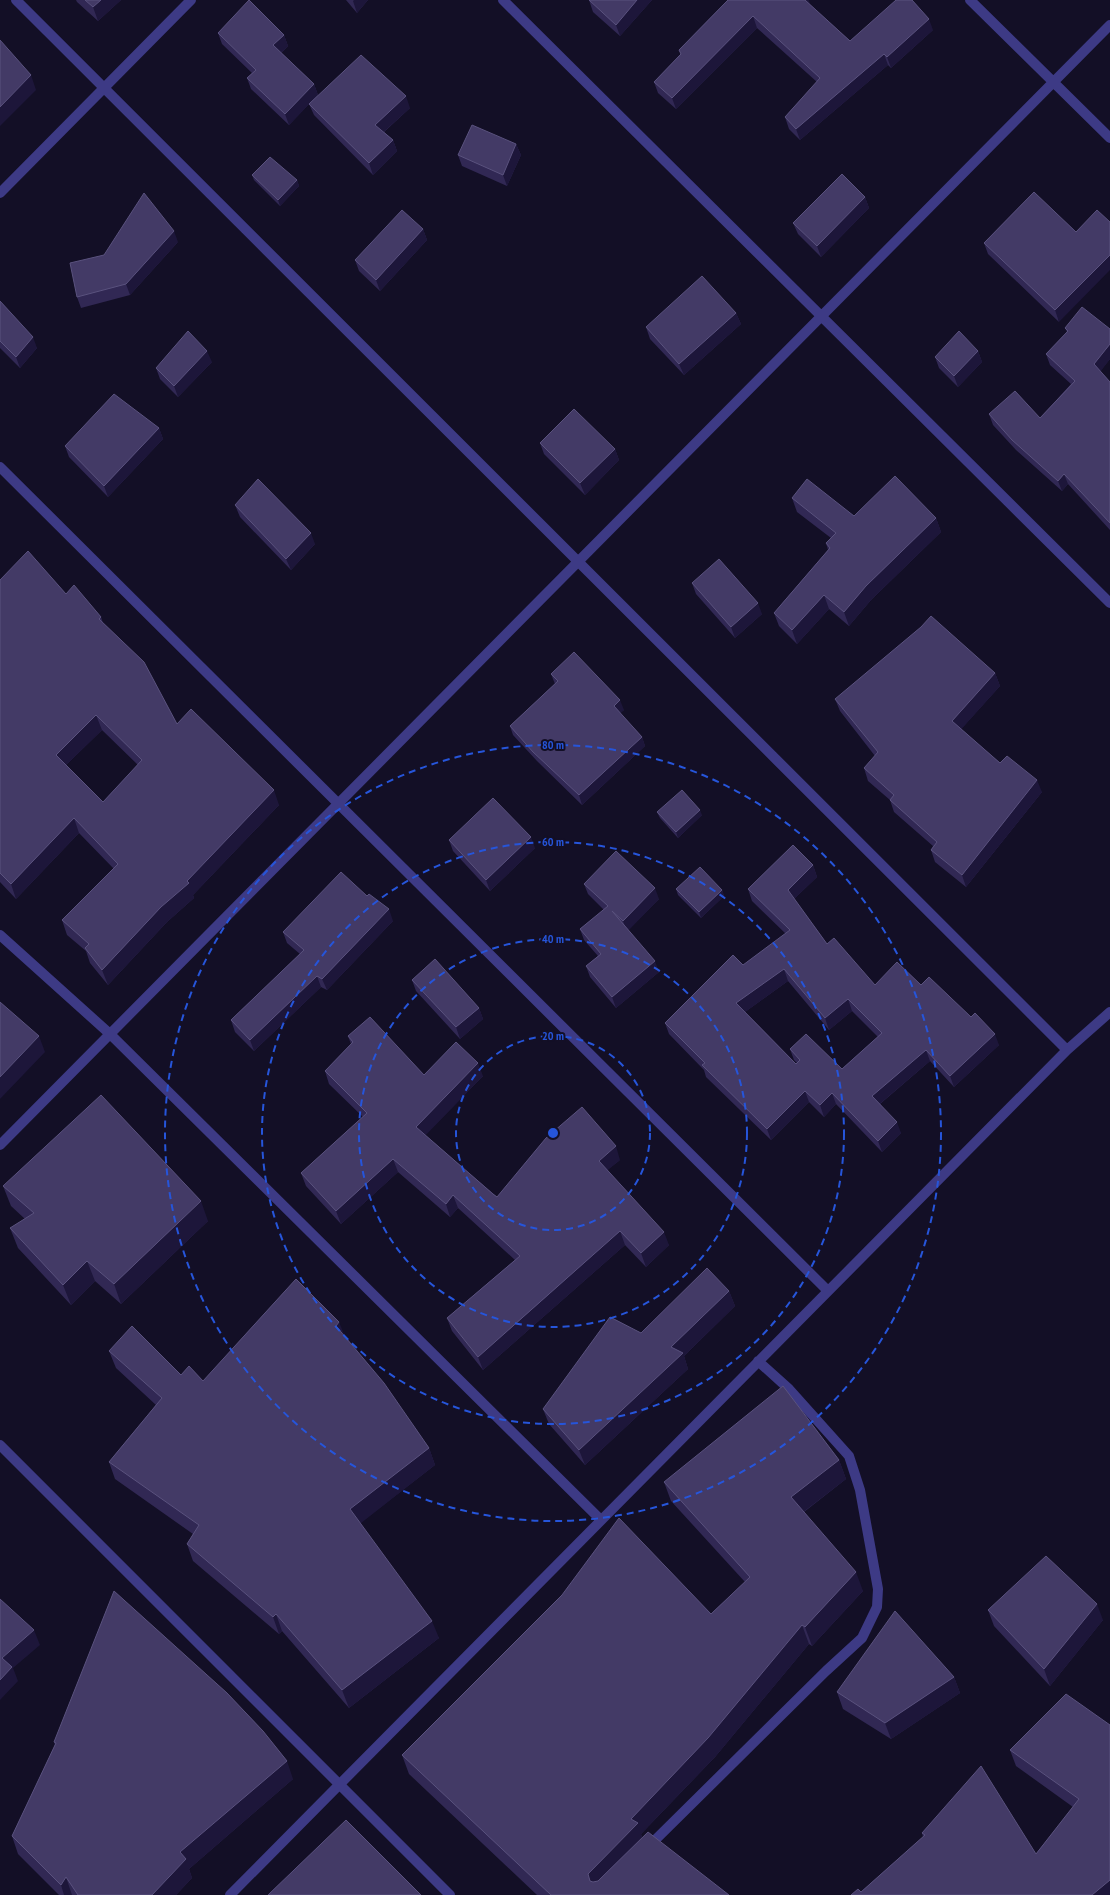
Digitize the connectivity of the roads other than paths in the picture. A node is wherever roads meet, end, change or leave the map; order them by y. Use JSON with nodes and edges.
{"nodes":[{"id":1,"x":16,"y":0,"type":"edge"},
{"id":2,"x":191,"y":0,"type":"edge"},
{"id":3,"x":503,"y":0,"type":"edge"},
{"id":4,"x":970,"y":0,"type":"edge"},
{"id":5,"x":1110,"y":25,"type":"edge"},
{"id":6,"x":1053,"y":82,"type":"junction"},
{"id":7,"x":103,"y":89,"type":"junction"},
{"id":8,"x":1110,"y":138,"type":"edge"},
{"id":9,"x":0,"y":193,"type":"edge"},
{"id":10,"x":821,"y":316,"type":"junction"},
{"id":11,"x":0,"y":466,"type":"edge"},
{"id":12,"x":577,"y":561,"type":"junction"},
{"id":13,"x":1110,"y":603,"type":"edge"},
{"id":14,"x":338,"y":803,"type":"junction"},
{"id":15,"x":0,"y":935,"type":"edge"},
{"id":16,"x":1110,"y":1012,"type":"edge"},
{"id":17,"x":110,"y":1034,"type":"junction"},
{"id":18,"x":1067,"y":1050,"type":"junction"},
{"id":19,"x":0,"y":1145,"type":"edge"},
{"id":20,"x":828,"y":1291,"type":"junction"},
{"id":21,"x":758,"y":1361,"type":"junction"},
{"id":22,"x":0,"y":1445,"type":"edge"},
{"id":23,"x":601,"y":1520,"type":"junction"},
{"id":24,"x":339,"y":1784,"type":"junction"},
{"id":25,"x":640,"y":1856,"type":"edge"},
{"id":26,"x":230,"y":1895,"type":"edge"},
{"id":27,"x":450,"y":1895,"type":"edge"}],
"edges":[{"from":1,"to":7,"type":"street"},
{"from":2,"to":7,"type":"street"},
{"from":3,"to":10,"type":"street"},
{"from":4,"to":6,"type":"street"},
{"from":5,"to":6,"type":"street"},
{"from":6,"to":8,"type":"street"},
{"from":6,"to":10,"type":"street"},
{"from":7,"to":9,"type":"street"},
{"from":7,"to":12,"type":"street"},
{"from":10,"to":12,"type":"street"},
{"from":10,"to":13,"type":"street"},
{"from":11,"to":14,"type":"street"},
{"from":12,"to":14,"type":"street"},
{"from":12,"to":18,"type":"street"},
{"from":14,"to":17,"type":"street"},
{"from":14,"to":20,"type":"street"},
{"from":15,"to":17,"type":"street"},
{"from":16,"to":18,"type":"street"},
{"from":17,"to":19,"type":"street"},
{"from":17,"to":23,"type":"street"},
{"from":18,"to":20,"type":"street"},
{"from":20,"to":21,"type":"street"},
{"from":21,"to":23,"type":"street"},
{"from":21,"to":25,"type":"street"},
{"from":22,"to":24,"type":"street"},
{"from":23,"to":24,"type":"street"},
{"from":24,"to":26,"type":"street"},
{"from":24,"to":27,"type":"street"}]}
